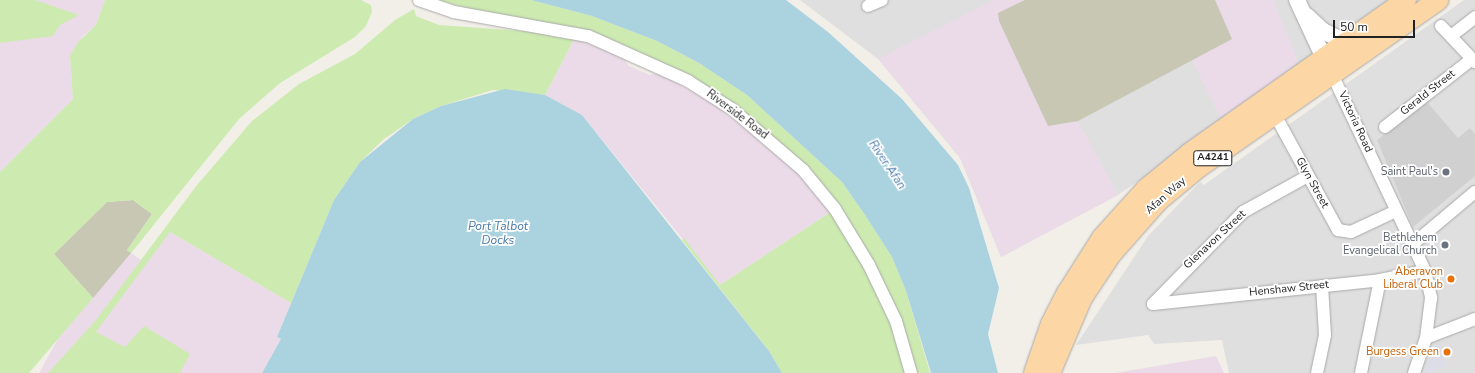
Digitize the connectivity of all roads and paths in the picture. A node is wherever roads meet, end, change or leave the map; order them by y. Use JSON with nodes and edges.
{"nodes":[{"id":1,"x":419,"y":0,"type":"edge"},
{"id":2,"x":882,"y":0,"type":"edge"},
{"id":3,"x":1406,"y":0,"type":"edge"},
{"id":4,"x":1438,"y":0,"type":"edge"},
{"id":5,"x":868,"y":6,"type":"dead end"},
{"id":6,"x":1300,"y":6,"type":"edge"},
{"id":7,"x":1475,"y":17,"type":"edge"},
{"id":8,"x":1441,"y":26,"type":"dead end"},
{"id":9,"x":1451,"y":36,"type":"junction"},
{"id":10,"x":1346,"y":42,"type":"junction"},
{"id":11,"x":1474,"y":60,"type":"edge"},
{"id":12,"x":1328,"y":66,"type":"junction"},
{"id":13,"x":1280,"y":124,"type":"dead end"},
{"id":14,"x":1385,"y":127,"type":"dead end"},
{"id":15,"x":1308,"y":176,"type":"junction"},
{"id":16,"x":1475,"y":192,"type":"edge"},
{"id":17,"x":1396,"y":210,"type":"junction"},
{"id":18,"x":1413,"y":244,"type":"junction"},
{"id":19,"x":1425,"y":271,"type":"junction"},
{"id":20,"x":1380,"y":280,"type":"junction"},
{"id":21,"x":1322,"y":286,"type":"junction"},
{"id":22,"x":1153,"y":304,"type":"joint"},
{"id":23,"x":1475,"y":319,"type":"edge"},
{"id":24,"x":1426,"y":338,"type":"junction"},
{"id":25,"x":911,"y":373,"type":"edge"},
{"id":26,"x":1034,"y":373,"type":"edge"},
{"id":27,"x":1050,"y":373,"type":"edge"},
{"id":28,"x":1318,"y":373,"type":"edge"},
{"id":29,"x":1361,"y":373,"type":"edge"},
{"id":30,"x":1414,"y":373,"type":"edge"}],
"edges":[{"from":1,"to":25,"type":"street","name":"Riverside Road"},
{"from":2,"to":5,"type":"street"},
{"from":3,"to":10,"type":"main road","name":"Afan Way","number":"A4241"},
{"from":4,"to":12,"type":"main road","name":"Afan Way","number":"A4241"},
{"from":6,"to":10,"type":"street"},
{"from":6,"to":12,"type":"street","name":"Victoria Road"},
{"from":7,"to":9,"type":"street"},
{"from":8,"to":9,"type":"street"},
{"from":9,"to":11,"type":"street"},
{"from":10,"to":12,"type":"main road","name":"Afan Way","number":"A4241"},
{"from":11,"to":14,"type":"street","name":"Gerald Street"},
{"from":12,"to":17,"type":"street","name":"Victoria Road"},
{"from":12,"to":26,"type":"main road","name":"Afan Way","number":"A4241"},
{"from":12,"to":27,"type":"main road","name":"Afan Way","number":"A4241"},
{"from":13,"to":15,"type":"street","name":"Glyn Street"},
{"from":15,"to":17,"type":"street","name":"Glyn Street"},
{"from":15,"to":22,"type":"street","name":"Glenavon Street"},
{"from":16,"to":18,"type":"street"},
{"from":17,"to":18,"type":"street","name":"Victoria Road"},
{"from":18,"to":19,"type":"street","name":"Victoria Road"},
{"from":19,"to":20,"type":"street","name":"Henshaw Street"},
{"from":19,"to":24,"type":"street","name":"Victoria Road"},
{"from":20,"to":21,"type":"street","name":"Henshaw Street"},
{"from":20,"to":29,"type":"street"},
{"from":21,"to":22,"type":"street","name":"Henshaw Street"},
{"from":21,"to":28,"type":"street"},
{"from":23,"to":24,"type":"street"},
{"from":24,"to":30,"type":"street","name":"Victoria Road"}]}
